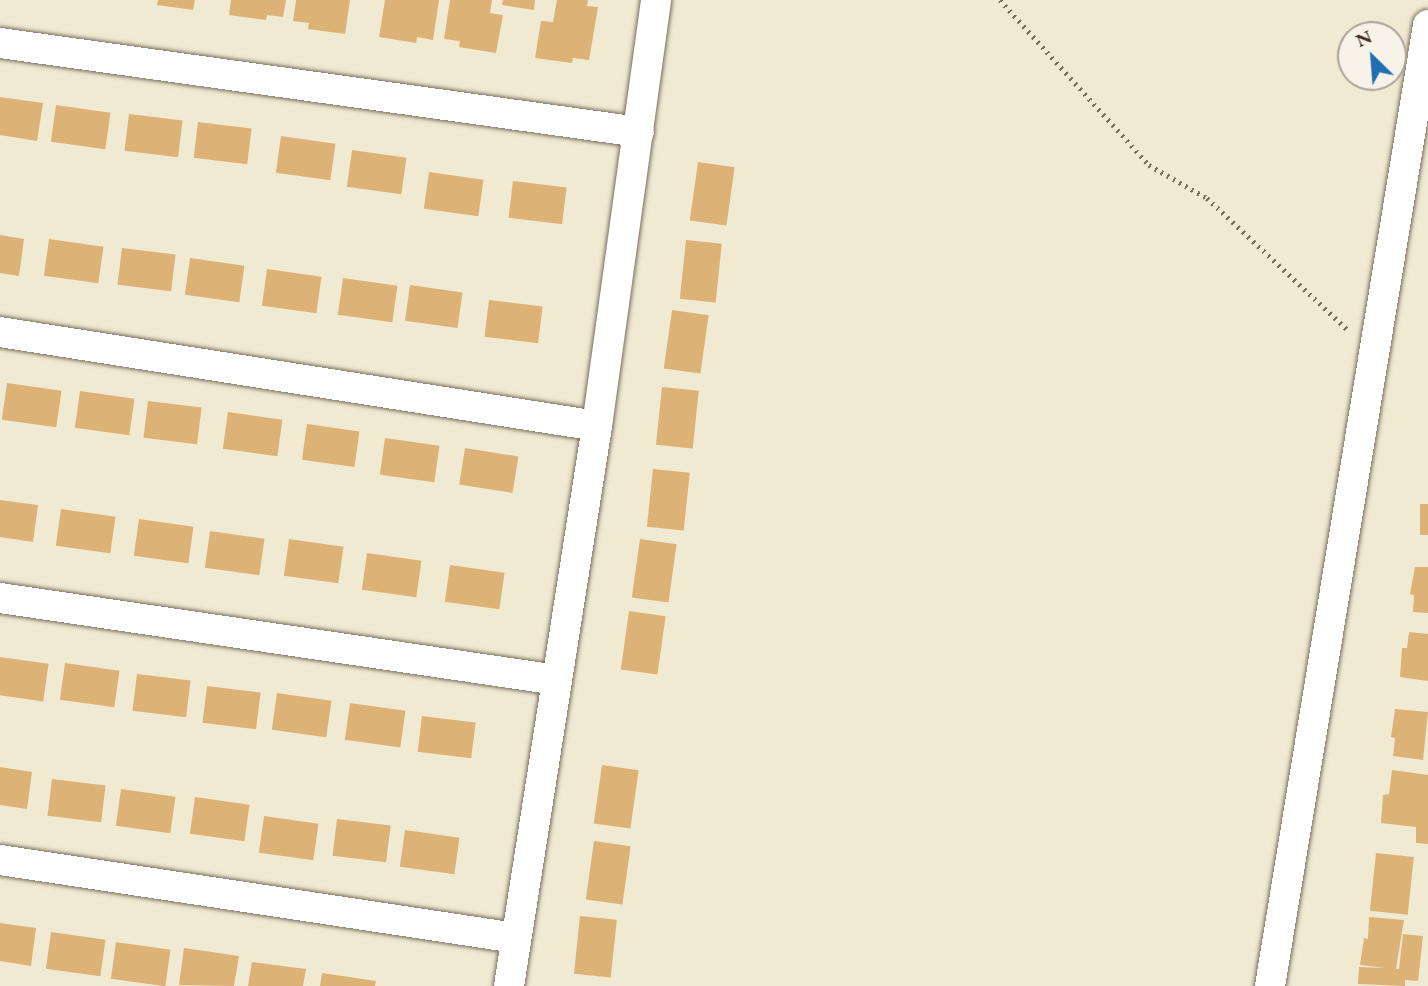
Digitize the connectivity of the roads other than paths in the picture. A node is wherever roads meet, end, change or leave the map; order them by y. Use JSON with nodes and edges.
{"nodes":[{"id":1,"x":656,"y":0,"type":"edge"},
{"id":2,"x":1428,"y":25,"type":"edge"},
{"id":3,"x":0,"y":43,"type":"edge"},
{"id":4,"x":1425,"y":81,"type":"edge"},
{"id":5,"x":639,"y":132,"type":"junction"},
{"id":6,"x":0,"y":332,"type":"edge"},
{"id":7,"x":597,"y":426,"type":"junction"},
{"id":8,"x":0,"y":598,"type":"edge"},
{"id":9,"x":557,"y":680,"type":"junction"},
{"id":10,"x":0,"y":860,"type":"edge"},
{"id":11,"x":516,"y":938,"type":"junction"},
{"id":12,"x":509,"y":986,"type":"edge"},
{"id":13,"x":1270,"y":986,"type":"edge"}],
"edges":[{"from":1,"to":5,"type":"street"},
{"from":2,"to":4,"type":"street"},
{"from":3,"to":5,"type":"street"},
{"from":4,"to":13,"type":"street"},
{"from":5,"to":7,"type":"street"},
{"from":6,"to":7,"type":"street"},
{"from":7,"to":9,"type":"street"},
{"from":8,"to":9,"type":"street"},
{"from":9,"to":11,"type":"street"},
{"from":10,"to":11,"type":"street"},
{"from":11,"to":12,"type":"street"}]}
